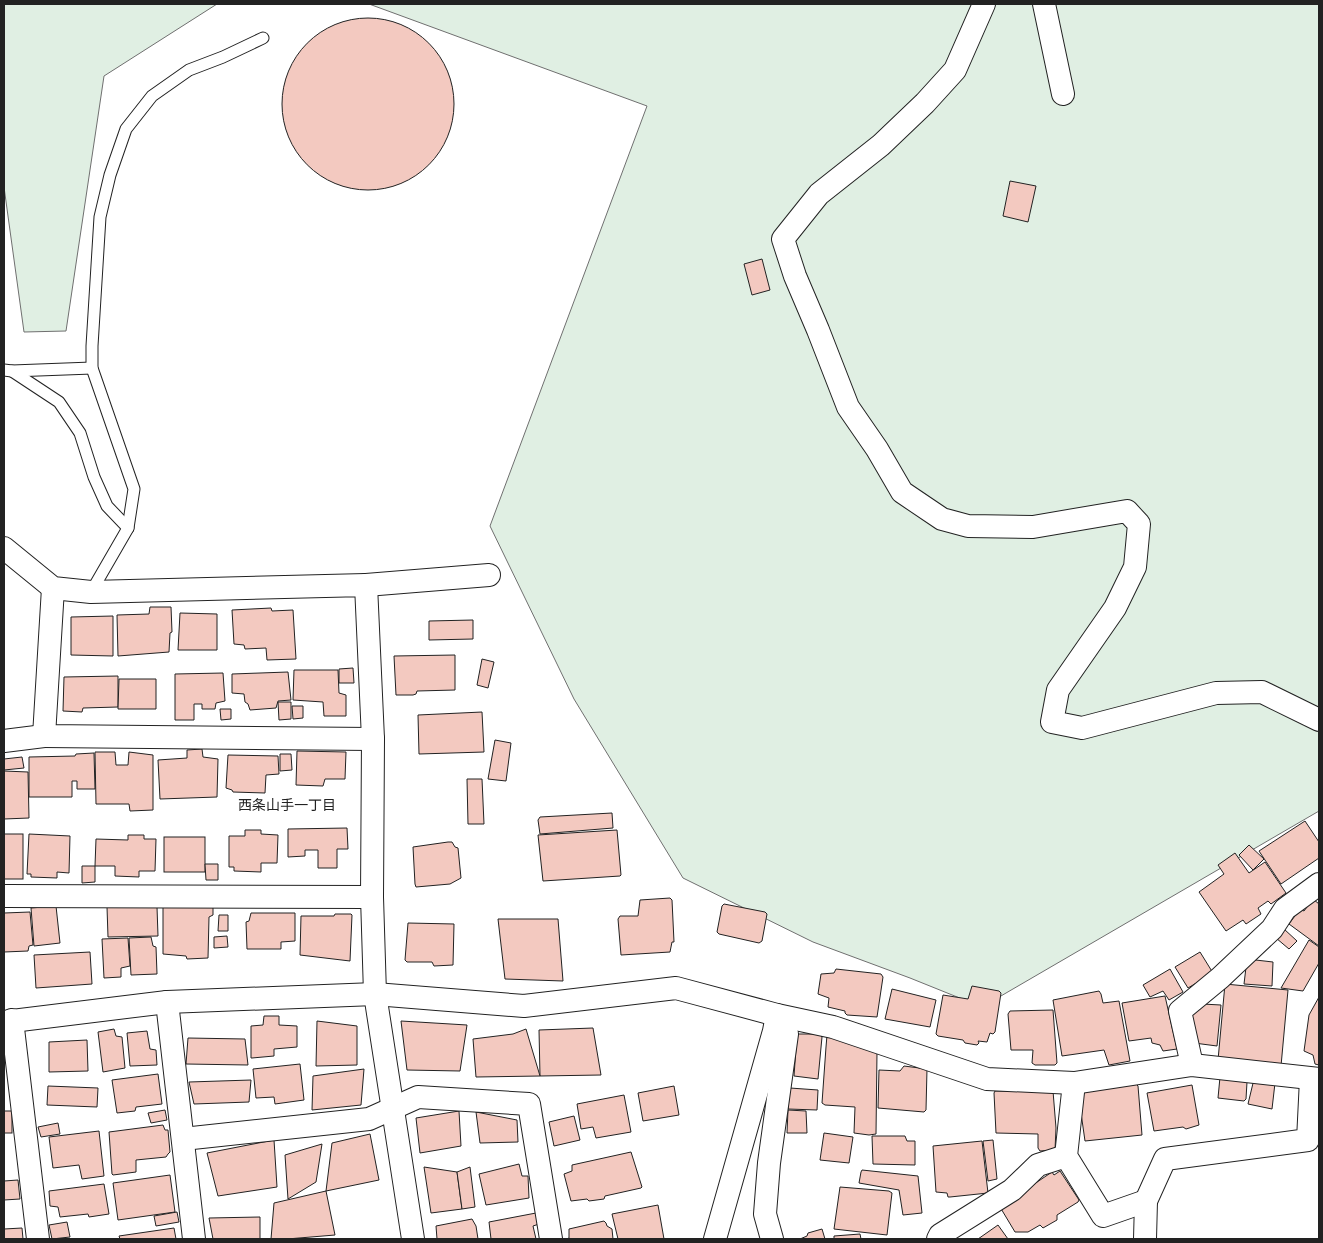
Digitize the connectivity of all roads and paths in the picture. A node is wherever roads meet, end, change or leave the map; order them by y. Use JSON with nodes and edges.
{"nodes":[{"id":1,"x":984,"y":4,"type":"edge"},
{"id":2,"x":1044,"y":4,"type":"edge"},
{"id":3,"x":262,"y":38,"type":"dead end"},
{"id":4,"x":1062,"y":94,"type":"dead end"},
{"id":5,"x":92,"y":368,"type":"junction"},
{"id":6,"x":8,"y":370,"type":"edge"},
{"id":7,"x":128,"y":528,"type":"junction"},
{"id":8,"x":4,"y":548,"type":"edge"},
{"id":9,"x":488,"y":576,"type":"dead end"},
{"id":10,"x":366,"y":585,"type":"junction"},
{"id":11,"x":53,"y":588,"type":"junction"},
{"id":12,"x":91,"y":592,"type":"junction"},
{"id":13,"x":1319,"y":720,"type":"edge"},
{"id":14,"x":44,"y":736,"type":"junction"},
{"id":15,"x":373,"y":739,"type":"junction"},
{"id":16,"x":4,"y":741,"type":"edge"},
{"id":17,"x":1319,"y":884,"type":"edge"},
{"id":18,"x":4,"y":896,"type":"edge"},
{"id":19,"x":372,"y":897,"type":"junction"},
{"id":20,"x":375,"y":994,"type":"junction"},
{"id":21,"x":167,"y":1002,"type":"junction"},
{"id":22,"x":8,"y":1021,"type":"edge"},
{"id":23,"x":776,"y":1023,"type":"junction"},
{"id":24,"x":1192,"y":1065,"type":"junction"},
{"id":25,"x":1315,"y":1079,"type":"edge"},
{"id":26,"x":1074,"y":1082,"type":"junction"},
{"id":27,"x":392,"y":1109,"type":"junction"},
{"id":28,"x":183,"y":1140,"type":"junction"},
{"id":29,"x":1066,"y":1156,"type":"junction"},
{"id":30,"x":1146,"y":1201,"type":"junction"},
{"id":31,"x":38,"y":1239,"type":"edge"},
{"id":32,"x":194,"y":1239,"type":"edge"},
{"id":33,"x":412,"y":1239,"type":"edge"},
{"id":34,"x":551,"y":1239,"type":"edge"},
{"id":35,"x":716,"y":1239,"type":"edge"},
{"id":36,"x":772,"y":1239,"type":"edge"},
{"id":37,"x":938,"y":1239,"type":"edge"},
{"id":38,"x":1145,"y":1239,"type":"edge"}],
"edges":[{"from":1,"to":13,"type":"street"},
{"from":2,"to":4,"type":"street"},
{"from":3,"to":5,"type":"lane"},
{"from":5,"to":6,"type":"lane"},
{"from":5,"to":7,"type":"lane"},
{"from":6,"to":7,"type":"lane"},
{"from":7,"to":12,"type":"lane"},
{"from":8,"to":11,"type":"street"},
{"from":9,"to":10,"type":"street"},
{"from":10,"to":12,"type":"street"},
{"from":10,"to":15,"type":"street"},
{"from":11,"to":12,"type":"street"},
{"from":11,"to":14,"type":"street"},
{"from":14,"to":15,"type":"street"},
{"from":14,"to":16,"type":"street"},
{"from":15,"to":19,"type":"street"},
{"from":17,"to":24,"type":"street"},
{"from":18,"to":19,"type":"street"},
{"from":19,"to":20,"type":"street"},
{"from":20,"to":21,"type":"street"},
{"from":20,"to":23,"type":"street"},
{"from":20,"to":27,"type":"street"},
{"from":21,"to":22,"type":"street"},
{"from":21,"to":28,"type":"street"},
{"from":22,"to":31,"type":"street"},
{"from":23,"to":26,"type":"street"},
{"from":23,"to":35,"type":"street"},
{"from":23,"to":36,"type":"street"},
{"from":24,"to":25,"type":"street"},
{"from":24,"to":26,"type":"street"},
{"from":25,"to":30,"type":"street"},
{"from":26,"to":29,"type":"street"},
{"from":27,"to":28,"type":"street"},
{"from":27,"to":33,"type":"street"},
{"from":27,"to":34,"type":"street"},
{"from":28,"to":32,"type":"street"},
{"from":29,"to":30,"type":"street"},
{"from":29,"to":37,"type":"street"},
{"from":30,"to":38,"type":"street"}]}
